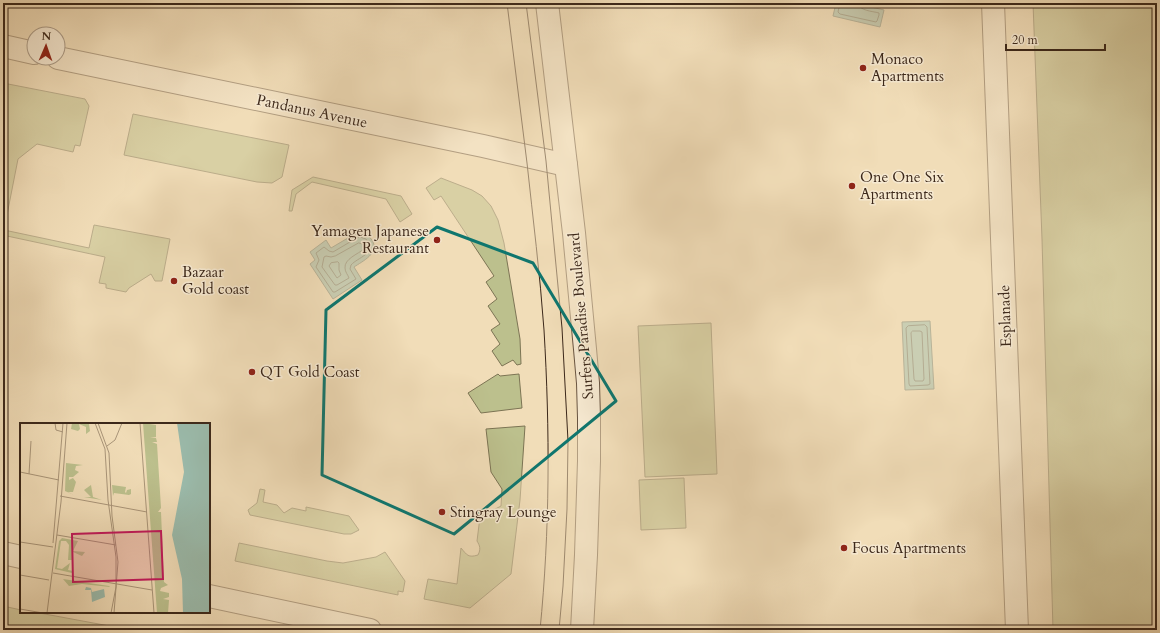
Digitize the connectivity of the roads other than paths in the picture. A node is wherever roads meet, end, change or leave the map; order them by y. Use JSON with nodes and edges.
{"nodes":[{"id":1,"x":547,"y":3,"type":"edge"},
{"id":2,"x":993,"y":3,"type":"edge"},
{"id":3,"x":3,"y":46,"type":"edge"},
{"id":4,"x":26,"y":51,"type":"edge"},
{"id":5,"x":66,"y":60,"type":"edge"},
{"id":6,"x":566,"y":165,"type":"junction"},
{"id":7,"x":3,"y":553,"type":"edge"},
{"id":8,"x":20,"y":557,"type":"edge"},
{"id":9,"x":210,"y":596,"type":"edge"},
{"id":10,"x":370,"y":630,"type":"edge"},
{"id":11,"x":582,"y":630,"type":"edge"},
{"id":12,"x":1017,"y":630,"type":"edge"}],
"edges":[{"from":1,"to":6,"type":"street","name":"Surfers Paradise Boulevard"},
{"from":2,"to":12,"type":"street","name":"Esplanade"},
{"from":3,"to":4,"type":"street"},
{"from":5,"to":6,"type":"street","name":"Pandanus Avenue"},
{"from":6,"to":11,"type":"street","name":"Surfers Paradise Boulevard"},
{"from":7,"to":8,"type":"street"},
{"from":9,"to":10,"type":"street"}]}
